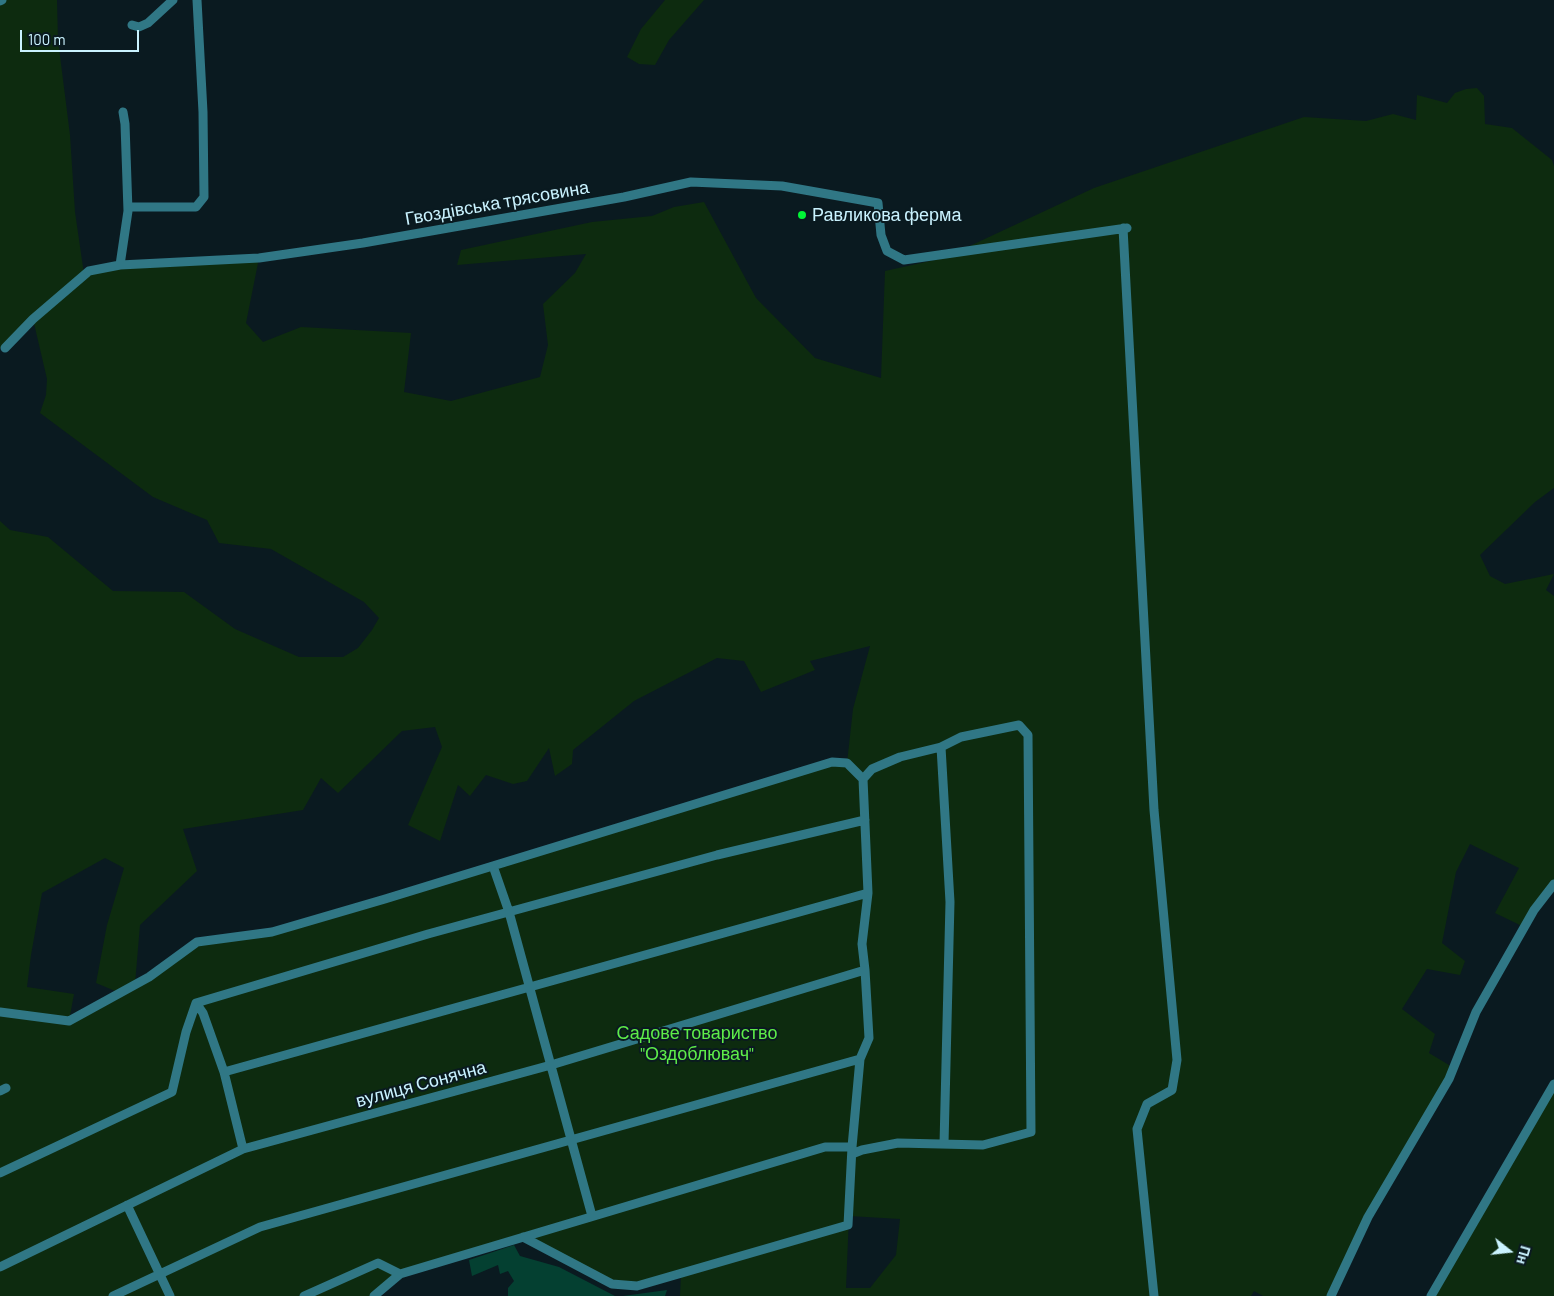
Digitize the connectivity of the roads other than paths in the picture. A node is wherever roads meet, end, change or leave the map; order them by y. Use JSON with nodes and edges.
{"nodes":[{"id":1,"x":173,"y":0,"type":"edge"},
{"id":2,"x":197,"y":0,"type":"edge"},
{"id":3,"x":132,"y":25,"type":"dead end"},
{"id":4,"x":123,"y":112,"type":"dead end"},
{"id":5,"x":128,"y":207,"type":"junction"},
{"id":6,"x":120,"y":265,"type":"junction"},
{"id":7,"x":5,"y":348,"type":"dead end"},
{"id":8,"x":941,"y":747,"type":"junction"},
{"id":9,"x":864,"y":780,"type":"junction"},
{"id":10,"x":865,"y":820,"type":"junction"},
{"id":11,"x":493,"y":866,"type":"junction"},
{"id":12,"x":1552,"y":889,"type":"edge"},
{"id":13,"x":868,"y":893,"type":"junction"},
{"id":14,"x":509,"y":912,"type":"junction"},
{"id":15,"x":865,"y":970,"type":"junction"},
{"id":16,"x":529,"y":988,"type":"junction"},
{"id":17,"x":196,"y":1003,"type":"junction"},
{"id":18,"x":0,"y":1012,"type":"edge"},
{"id":19,"x":860,"y":1059,"type":"junction"},
{"id":20,"x":551,"y":1065,"type":"junction"},
{"id":21,"x":224,"y":1072,"type":"junction"},
{"id":22,"x":1554,"y":1084,"type":"edge"},
{"id":23,"x":571,"y":1140,"type":"junction"},
{"id":24,"x":944,"y":1144,"type":"junction"},
{"id":25,"x":243,"y":1149,"type":"junction"},
{"id":26,"x":852,"y":1150,"type":"junction"},
{"id":27,"x":0,"y":1174,"type":"edge"},
{"id":28,"x":127,"y":1205,"type":"junction"},
{"id":29,"x":592,"y":1216,"type":"junction"},
{"id":30,"x":523,"y":1237,"type":"junction"},
{"id":31,"x":0,"y":1267,"type":"edge"},
{"id":32,"x":160,"y":1274,"type":"junction"},
{"id":33,"x":400,"y":1274,"type":"junction"},
{"id":34,"x":113,"y":1296,"type":"edge"},
{"id":35,"x":170,"y":1296,"type":"edge"},
{"id":36,"x":304,"y":1296,"type":"edge"},
{"id":37,"x":374,"y":1296,"type":"edge"},
{"id":38,"x":1154,"y":1296,"type":"edge"},
{"id":39,"x":1331,"y":1296,"type":"edge"},
{"id":40,"x":1431,"y":1296,"type":"edge"}],
"edges":[{"from":1,"to":3,"type":"street"},
{"from":2,"to":5,"type":"street"},
{"from":4,"to":5,"type":"street"},
{"from":5,"to":6,"type":"street"},
{"from":6,"to":7,"type":"street","name":"Гвоздівська трясовина"},
{"from":6,"to":38,"type":"street","name":"Гвоздівська трясовина"},
{"from":8,"to":9,"type":"street"},
{"from":8,"to":24,"type":"street"},
{"from":8,"to":24,"type":"street"},
{"from":9,"to":10,"type":"street"},
{"from":9,"to":11,"type":"street"},
{"from":10,"to":13,"type":"street"},
{"from":10,"to":14,"type":"street"},
{"from":11,"to":14,"type":"street"},
{"from":11,"to":18,"type":"street"},
{"from":12,"to":39,"type":"street"},
{"from":13,"to":15,"type":"street"},
{"from":13,"to":16,"type":"street"},
{"from":14,"to":16,"type":"street"},
{"from":14,"to":17,"type":"street"},
{"from":15,"to":19,"type":"street"},
{"from":15,"to":20,"type":"street","name":"вулиця Сонячна"},
{"from":16,"to":20,"type":"street"},
{"from":16,"to":21,"type":"street"},
{"from":17,"to":21,"type":"street"},
{"from":17,"to":27,"type":"street"},
{"from":19,"to":23,"type":"street"},
{"from":19,"to":26,"type":"street"},
{"from":20,"to":23,"type":"street"},
{"from":20,"to":25,"type":"street","name":"вулиця Сонячна"},
{"from":21,"to":25,"type":"street"},
{"from":22,"to":40,"type":"street"},
{"from":23,"to":29,"type":"street"},
{"from":23,"to":32,"type":"street"},
{"from":24,"to":26,"type":"street"},
{"from":25,"to":28,"type":"street","name":"вулиця Сонячна"},
{"from":26,"to":29,"type":"street"},
{"from":26,"to":30,"type":"street"},
{"from":28,"to":31,"type":"street","name":"вулиця Сонячна"},
{"from":28,"to":32,"type":"street"},
{"from":29,"to":30,"type":"street"},
{"from":30,"to":33,"type":"street"},
{"from":32,"to":34,"type":"street"},
{"from":32,"to":35,"type":"street"},
{"from":33,"to":36,"type":"street"},
{"from":33,"to":37,"type":"street"}]}
